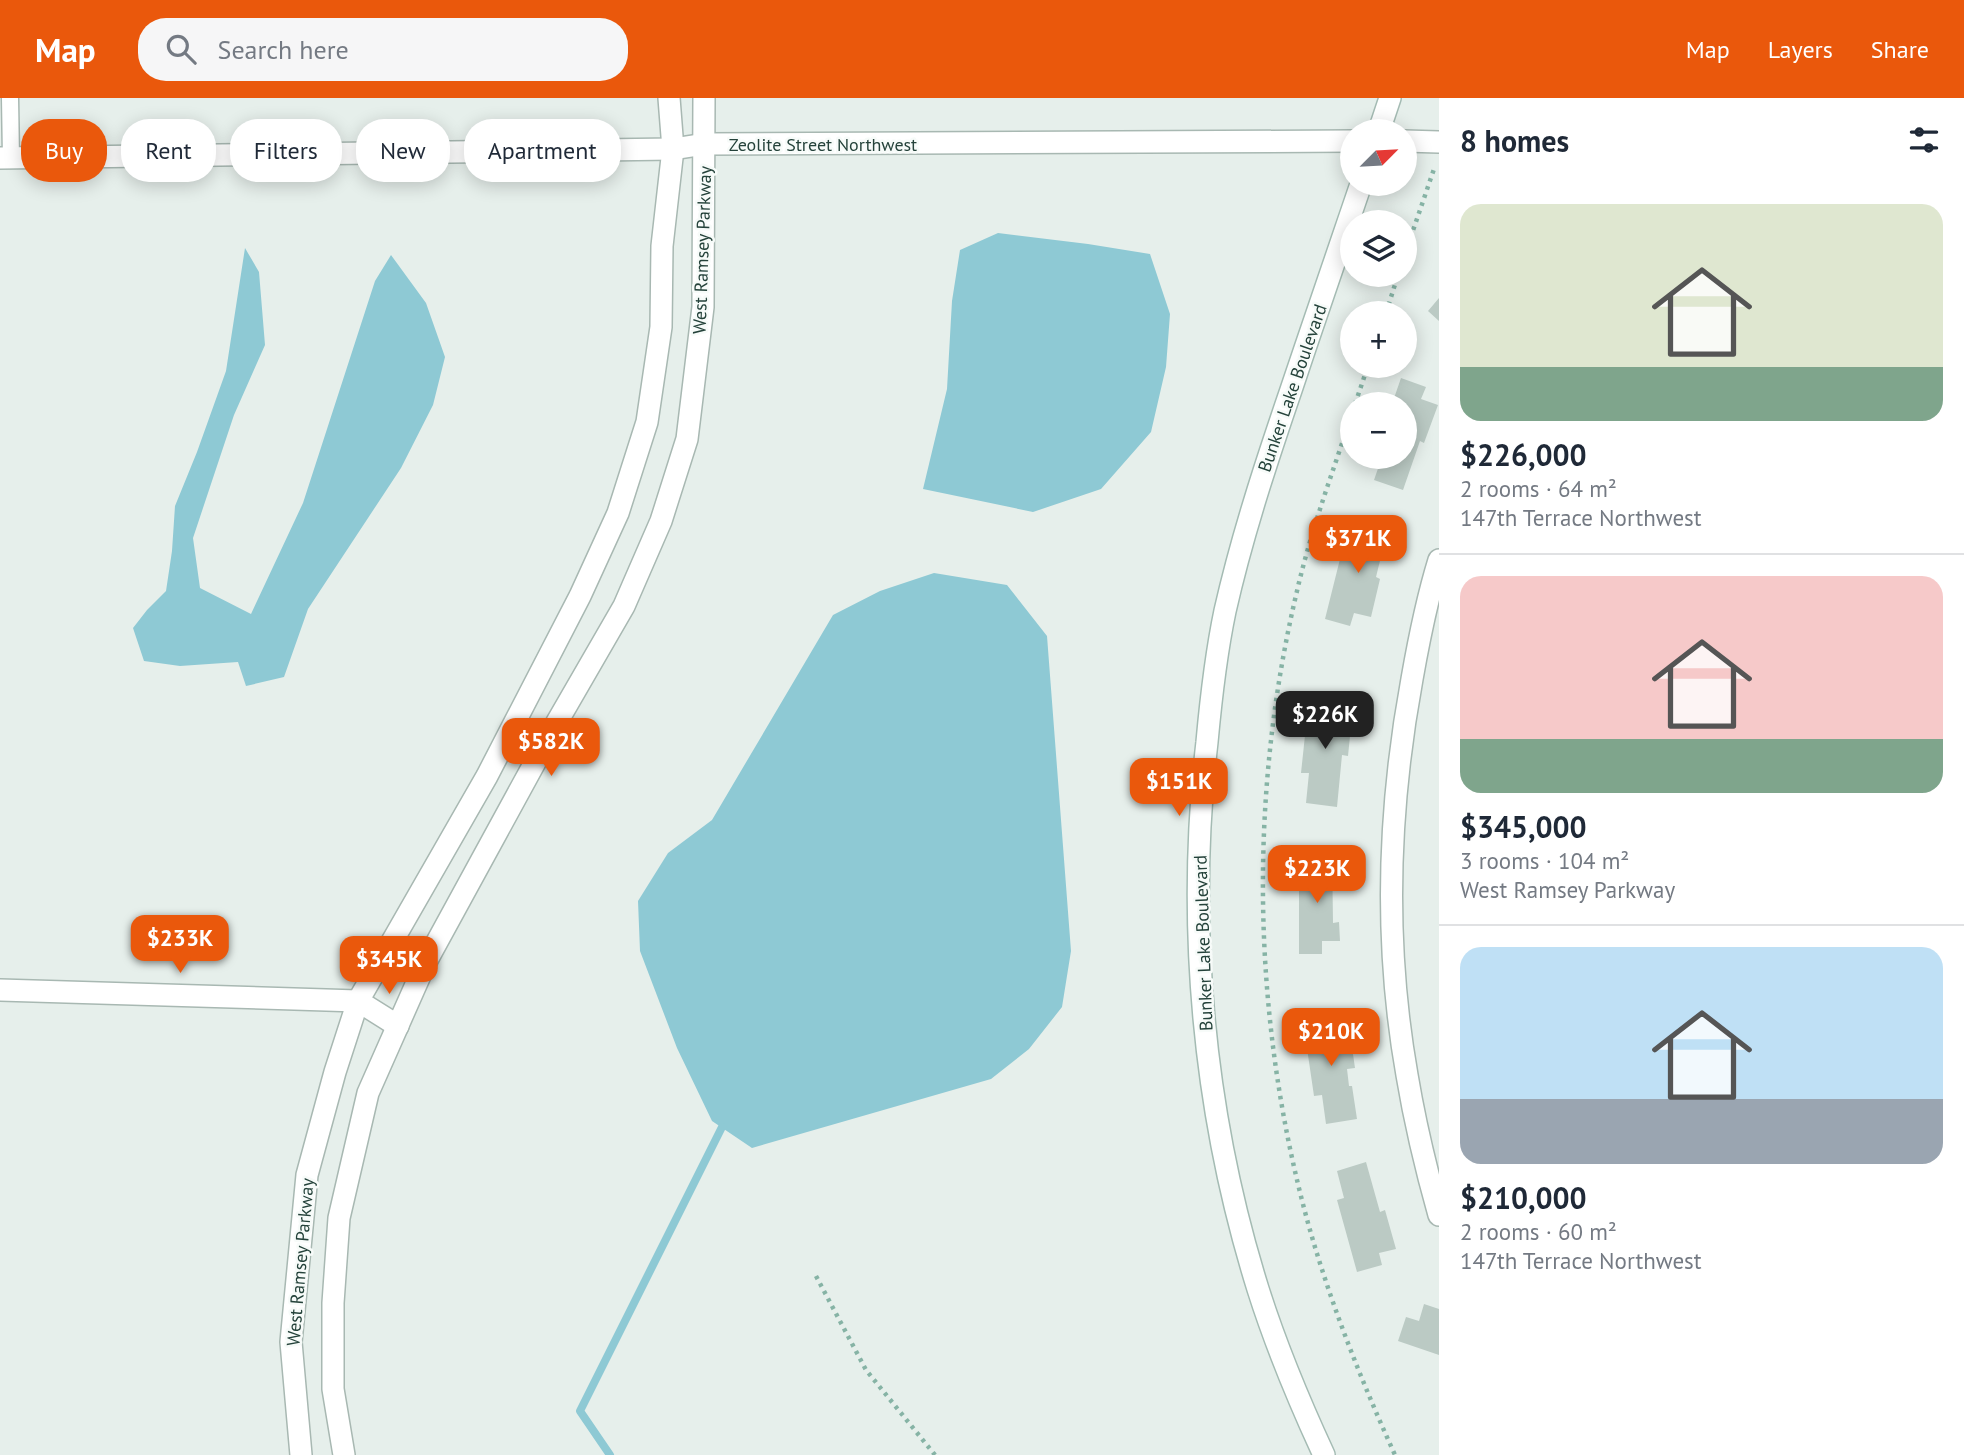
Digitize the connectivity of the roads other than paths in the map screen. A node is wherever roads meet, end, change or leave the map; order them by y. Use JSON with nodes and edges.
{"nodes":[{"id":1,"x":10,"y":98,"type":"edge"},
{"id":2,"x":669,"y":98,"type":"edge"},
{"id":3,"x":704,"y":98,"type":"edge"},
{"id":4,"x":1390,"y":98,"type":"edge"},
{"id":5,"x":1383,"y":119,"type":"edge"},
{"id":6,"x":1340,"y":141,"type":"edge"},
{"id":7,"x":1418,"y":141,"type":"edge"},
{"id":8,"x":1439,"y":142,"type":"edge"},
{"id":9,"x":705,"y":144,"type":"junction"},
{"id":10,"x":673,"y":149,"type":"junction"},
{"id":11,"x":6,"y":158,"type":"edge"},
{"id":12,"x":1357,"y":196,"type":"edge"},
{"id":13,"x":1439,"y":560,"type":"edge"},
{"id":14,"x":0,"y":990,"type":"edge"},
{"id":15,"x":358,"y":1001,"type":"junction"},
{"id":16,"x":397,"y":1026,"type":"junction"},
{"id":17,"x":1439,"y":1215,"type":"edge"},
{"id":18,"x":301,"y":1455,"type":"edge"},
{"id":19,"x":344,"y":1455,"type":"edge"},
{"id":20,"x":1324,"y":1455,"type":"edge"}],
"edges":[{"from":1,"to":11,"type":"lane"},
{"from":2,"to":10,"type":"street","name":"West Ramsey Parkway"},
{"from":3,"to":9,"type":"street","name":"West Ramsey Parkway"},
{"from":4,"to":5,"type":"street"},
{"from":6,"to":9,"type":"street","name":"Zeolite Street Northwest"},
{"from":7,"to":8,"type":"street"},
{"from":9,"to":10,"type":"street","name":"Zeolite Street Northwest"},
{"from":9,"to":16,"type":"street","name":"West Ramsey Parkway"},
{"from":10,"to":11,"type":"street","name":"Zeolite Street Northwest"},
{"from":10,"to":15,"type":"street","name":"West Ramsey Parkway"},
{"from":12,"to":20,"type":"street","name":"Bunker Lake Boulevard"},
{"from":13,"to":17,"type":"street"},
{"from":14,"to":15,"type":"street"},
{"from":15,"to":16,"type":"street"},
{"from":15,"to":18,"type":"street","name":"West Ramsey Parkway"},
{"from":16,"to":19,"type":"street","name":"West Ramsey Parkway"}]}
